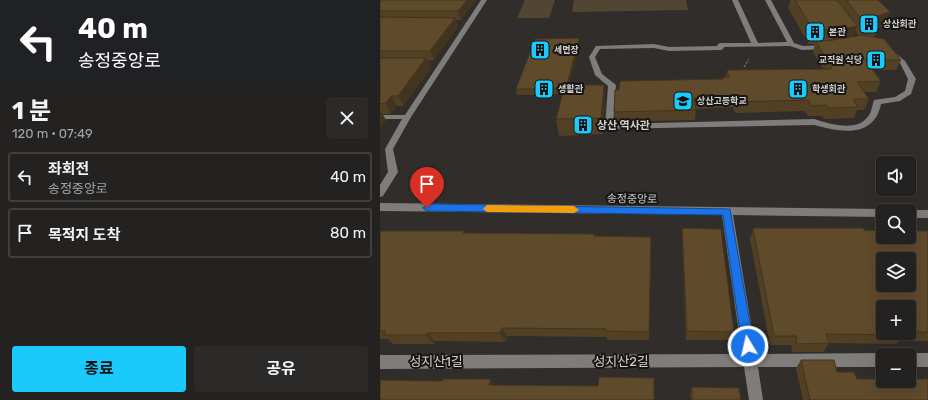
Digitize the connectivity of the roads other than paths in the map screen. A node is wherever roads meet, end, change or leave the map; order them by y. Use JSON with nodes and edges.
{"nodes":[{"id":1,"x":484,"y":0,"type":"edge"},
{"id":2,"x":735,"y":0,"type":"edge"},
{"id":3,"x":768,"y":0,"type":"edge"},
{"id":4,"x":755,"y":44,"type":"junction"},
{"id":5,"x":792,"y":44,"type":"junction"},
{"id":6,"x":838,"y":47,"type":"edge"},
{"id":7,"x":888,"y":47,"type":"edge"},
{"id":8,"x":380,"y":117,"type":"edge"},
{"id":9,"x":407,"y":117,"type":"junction"},
{"id":10,"x":380,"y":193,"type":"edge"},
{"id":11,"x":380,"y":207,"type":"edge"},
{"id":12,"x":727,"y":212,"type":"junction"},
{"id":13,"x":876,"y":213,"type":"edge"},
{"id":14,"x":916,"y":214,"type":"edge"},
{"id":15,"x":928,"y":214,"type":"edge"},
{"id":16,"x":876,"y":360,"type":"edge"},
{"id":17,"x":916,"y":360,"type":"edge"},
{"id":18,"x":928,"y":360,"type":"edge"},
{"id":19,"x":493,"y":361,"type":"joint"},
{"id":20,"x":750,"y":361,"type":"junction"},
{"id":21,"x":380,"y":362,"type":"edge"},
{"id":22,"x":756,"y":400,"type":"edge"}],
"edges":[{"from":1,"to":9,"type":"street"},
{"from":2,"to":4,"type":"street"},
{"from":3,"to":5,"type":"street"},
{"from":4,"to":5,"type":"street"},
{"from":4,"to":7,"type":"street"},
{"from":5,"to":6,"type":"street"},
{"from":8,"to":9,"type":"street"},
{"from":9,"to":10,"type":"street"},
{"from":11,"to":12,"type":"street","name":"송정중앙로"},
{"from":12,"to":13,"type":"street","name":"송정중앙로"},
{"from":12,"to":20,"type":"street"},
{"from":14,"to":15,"type":"street"},
{"from":16,"to":20,"type":"street","name":"성지산2길"},
{"from":17,"to":18,"type":"street"},
{"from":19,"to":20,"type":"street","name":"성지산2길"},
{"from":19,"to":21,"type":"street","name":"성지산1길"},
{"from":20,"to":22,"type":"street"}]}
